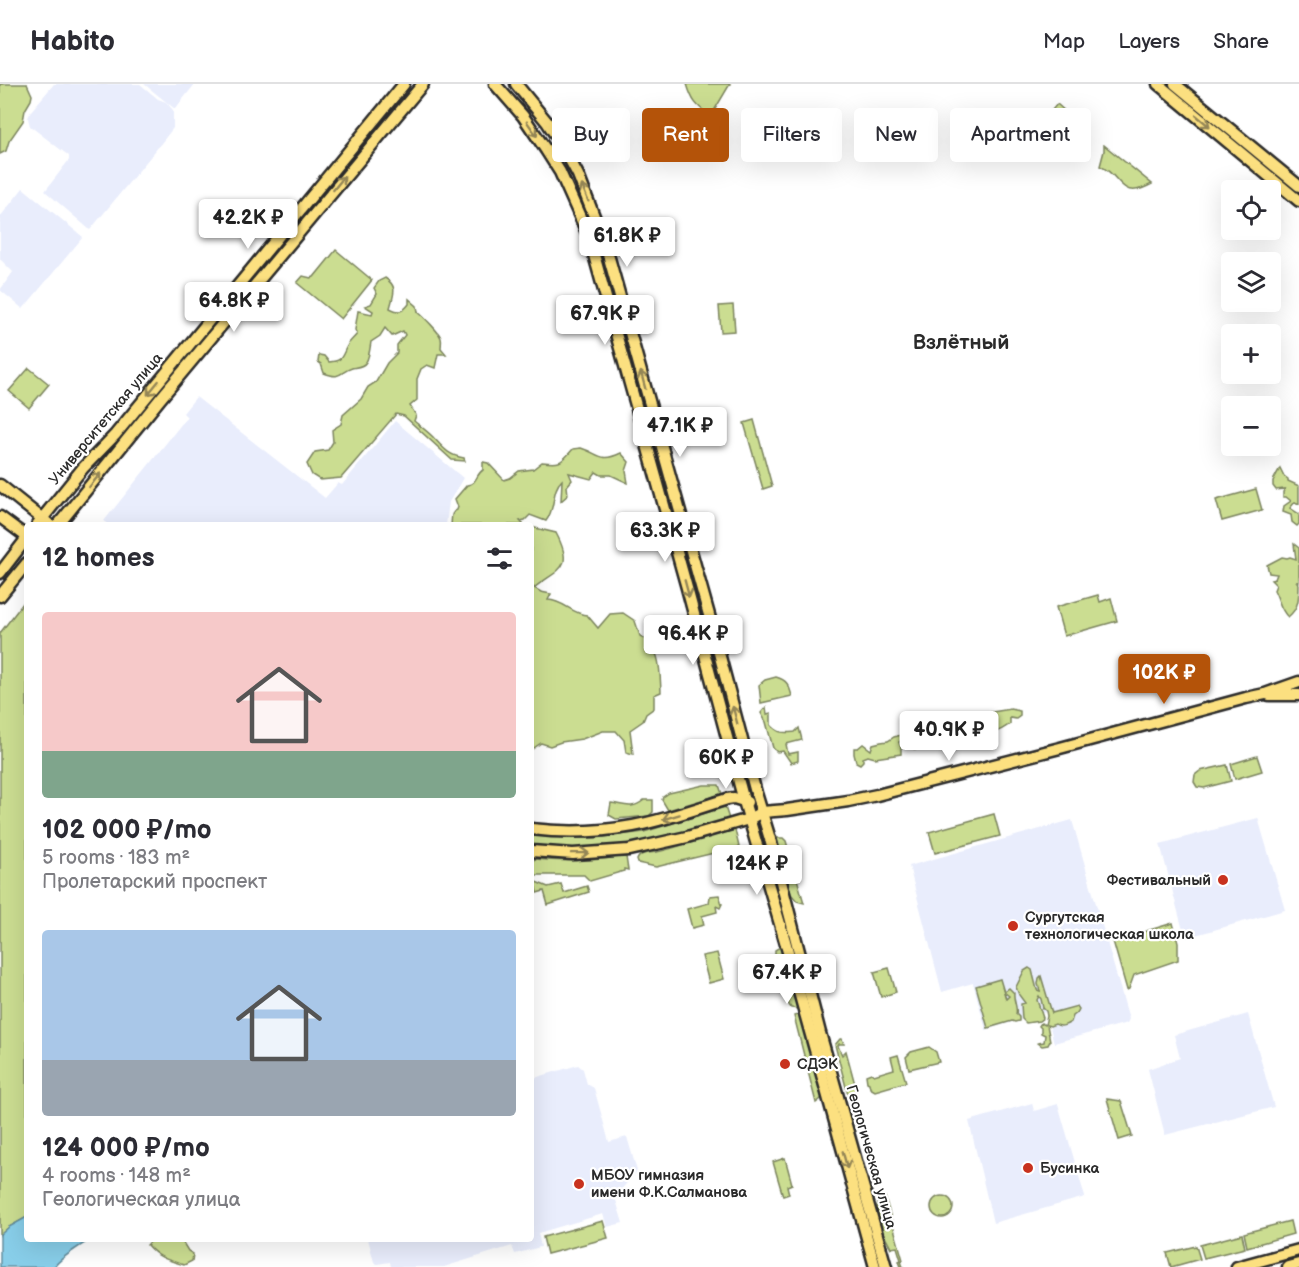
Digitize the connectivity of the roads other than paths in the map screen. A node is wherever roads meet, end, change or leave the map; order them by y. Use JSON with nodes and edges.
{"nodes":[{"id":1,"x":404,"y":84,"type":"edge"},
{"id":2,"x":423,"y":84,"type":"edge"},
{"id":3,"x":495,"y":84,"type":"edge"},
{"id":4,"x":516,"y":84,"type":"edge"},
{"id":5,"x":1158,"y":84,"type":"edge"},
{"id":6,"x":1176,"y":84,"type":"edge"},
{"id":7,"x":1299,"y":186,"type":"edge"},
{"id":8,"x":1299,"y":201,"type":"edge"},
{"id":9,"x":0,"y":485,"type":"edge"},
{"id":10,"x":0,"y":517,"type":"edge"},
{"id":11,"x":42,"y":522,"type":"edge"},
{"id":12,"x":44,"y":522,"type":"edge"},
{"id":13,"x":60,"y":522,"type":"edge"},
{"id":14,"x":24,"y":536,"type":"edge"},
{"id":15,"x":24,"y":542,"type":"edge"},
{"id":16,"x":24,"y":567,"type":"edge"},
{"id":17,"x":0,"y":573,"type":"edge"},
{"id":18,"x":0,"y":596,"type":"edge"},
{"id":19,"x":1299,"y":682,"type":"edge"},
{"id":20,"x":1265,"y":694,"type":"junction"},
{"id":21,"x":1299,"y":695,"type":"edge"},
{"id":22,"x":744,"y":801,"type":"junction"},
{"id":23,"x":762,"y":812,"type":"junction"},
{"id":24,"x":749,"y":819,"type":"junction"},
{"id":25,"x":534,"y":829,"type":"edge"},
{"id":26,"x":534,"y":851,"type":"edge"},
{"id":27,"x":1299,"y":1250,"type":"edge"},
{"id":28,"x":1299,"y":1264,"type":"edge"},
{"id":29,"x":875,"y":1267,"type":"edge"},
{"id":30,"x":886,"y":1267,"type":"edge"},
{"id":31,"x":1237,"y":1267,"type":"edge"},
{"id":32,"x":1288,"y":1267,"type":"edge"}],
"edges":[{"from":1,"to":12,"type":"main road","name":"Университетская улица","one_way":true},
{"from":13,"to":2,"type":"main road","name":"Университетская улица","one_way":true},
{"from":3,"to":22,"type":"main road","name":"Геологическая улица","one_way":true},
{"from":23,"to":4,"type":"main road","name":"Геологическая улица","one_way":true},
{"from":5,"to":8,"type":"main road","one_way":true},
{"from":6,"to":7,"type":"main road"},
{"from":9,"to":11,"type":"main road"},
{"from":10,"to":14,"type":"main road"},
{"from":15,"to":17,"type":"main road"},
{"from":16,"to":18,"type":"main road"},
{"from":19,"to":20,"type":"main road"},
{"from":20,"to":21,"type":"main road"},
{"from":20,"to":23,"type":"main road"},
{"from":22,"to":23,"type":"main road"},
{"from":22,"to":24,"type":"main road","name":"Геологическая улица"},
{"from":22,"to":25,"type":"main road","one_way":true},
{"from":23,"to":24,"type":"main road"},
{"from":23,"to":30,"type":"main road","name":"Геологическая улица"},
{"from":26,"to":24,"type":"main road","one_way":true},
{"from":24,"to":29,"type":"main road","name":"Геологическая улица","one_way":true},
{"from":27,"to":31,"type":"main road"},
{"from":28,"to":32,"type":"main road"}]}
